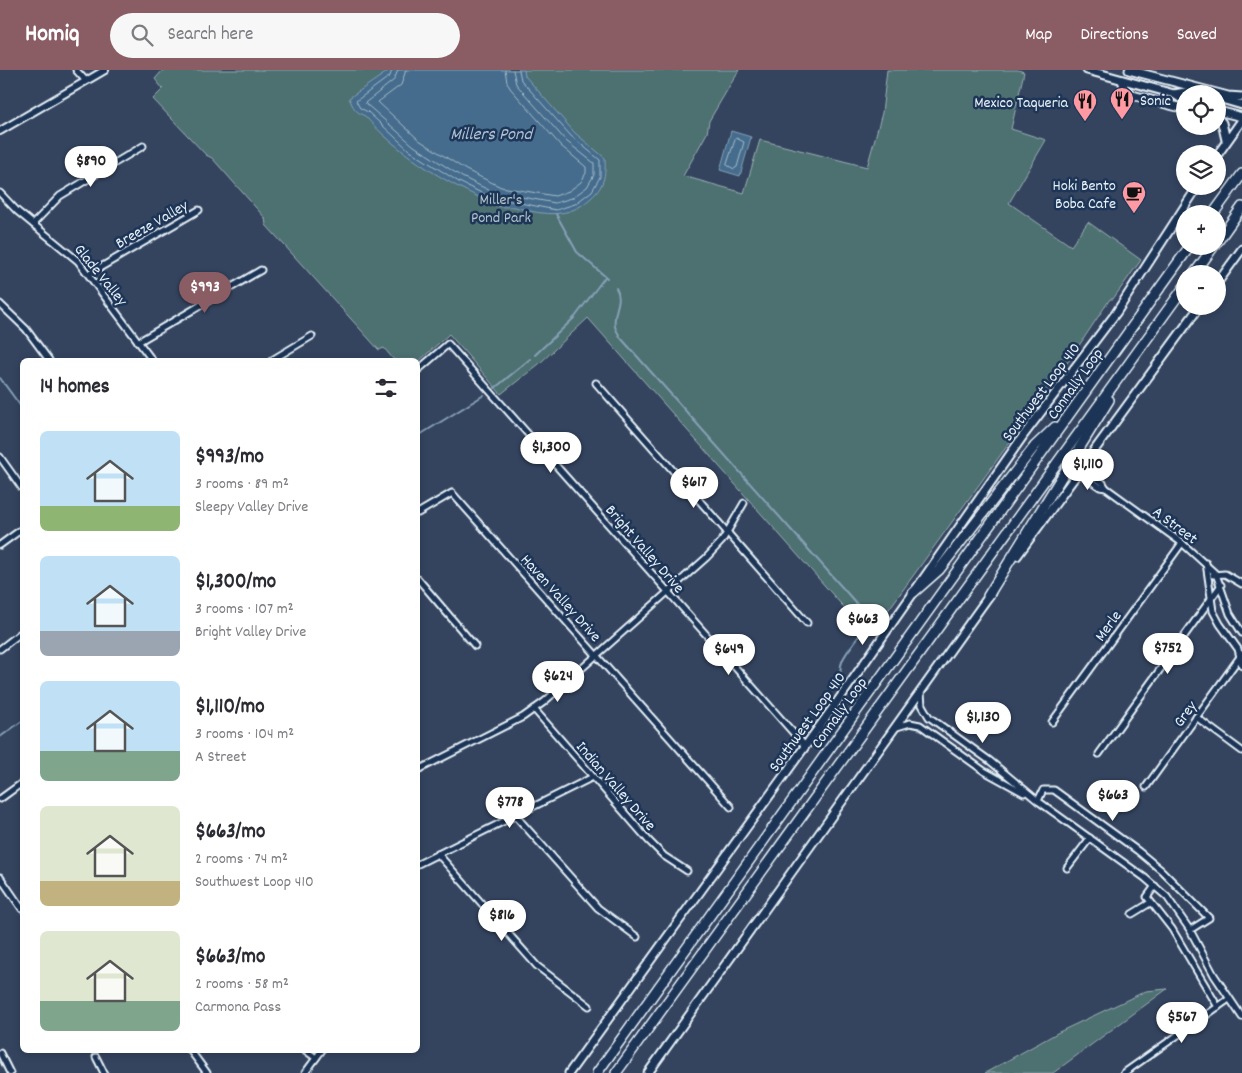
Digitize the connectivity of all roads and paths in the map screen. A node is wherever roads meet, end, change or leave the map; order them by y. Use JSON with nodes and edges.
{"nodes":[{"id":1,"x":76,"y":70,"type":"edge"},
{"id":2,"x":106,"y":70,"type":"edge"},
{"id":3,"x":1089,"y":70,"type":"edge"},
{"id":4,"x":1129,"y":70,"type":"edge"},
{"id":5,"x":1122,"y":80,"type":"junction"},
{"id":6,"x":86,"y":81,"type":"junction"},
{"id":7,"x":1174,"y":94,"type":"edge"},
{"id":8,"x":1242,"y":97,"type":"edge"},
{"id":9,"x":1226,"y":100,"type":"edge"},
{"id":10,"x":1242,"y":105,"type":"edge"},
{"id":11,"x":1176,"y":107,"type":"edge"},
{"id":12,"x":1226,"y":114,"type":"edge"},
{"id":13,"x":1242,"y":119,"type":"edge"},
{"id":14,"x":0,"y":131,"type":"edge"},
{"id":15,"x":1225,"y":135,"type":"edge"},
{"id":16,"x":1226,"y":140,"type":"junction"},
{"id":17,"x":1223,"y":145,"type":"edge"},
{"id":18,"x":143,"y":146,"type":"dead end"},
{"id":19,"x":1242,"y":174,"type":"edge"},
{"id":20,"x":0,"y":193,"type":"edge"},
{"id":21,"x":1192,"y":195,"type":"edge"},
{"id":22,"x":1220,"y":205,"type":"edge"},
{"id":23,"x":1242,"y":207,"type":"edge"},
{"id":24,"x":199,"y":210,"type":"dead end"},
{"id":25,"x":33,"y":224,"type":"junction"},
{"id":26,"x":1226,"y":230,"type":"edge"},
{"id":27,"x":1242,"y":249,"type":"edge"},
{"id":28,"x":1184,"y":255,"type":"edge"},
{"id":29,"x":261,"y":270,"type":"dead end"},
{"id":30,"x":1226,"y":271,"type":"edge"},
{"id":31,"x":89,"y":274,"type":"junction"},
{"id":32,"x":1176,"y":299,"type":"edge"},
{"id":33,"x":0,"y":304,"type":"edge"},
{"id":34,"x":1193,"y":315,"type":"edge"},
{"id":35,"x":312,"y":336,"type":"dead end"},
{"id":36,"x":138,"y":342,"type":"junction"},
{"id":37,"x":48,"y":358,"type":"edge"},
{"id":38,"x":150,"y":358,"type":"edge"},
{"id":39,"x":275,"y":358,"type":"edge"},
{"id":40,"x":420,"y":368,"type":"edge"},
{"id":41,"x":1126,"y":369,"type":"junction"},
{"id":42,"x":596,"y":383,"type":"dead end"},
{"id":43,"x":1073,"y":409,"type":"junction"},
{"id":44,"x":0,"y":457,"type":"edge"},
{"id":45,"x":1080,"y":469,"type":"junction"},
{"id":46,"x":20,"y":485,"type":"edge"},
{"id":47,"x":744,"y":503,"type":"dead end"},
{"id":48,"x":420,"y":512,"type":"edge"},
{"id":49,"x":20,"y":530,"type":"edge"},
{"id":50,"x":727,"y":532,"type":"junction"},
{"id":51,"x":1182,"y":542,"type":"junction"},
{"id":52,"x":0,"y":545,"type":"edge"},
{"id":53,"x":1206,"y":563,"type":"junction"},
{"id":54,"x":1216,"y":574,"type":"junction"},
{"id":55,"x":1208,"y":576,"type":"junction"},
{"id":56,"x":420,"y":581,"type":"edge"},
{"id":57,"x":1242,"y":584,"type":"edge"},
{"id":58,"x":1221,"y":586,"type":"junction"},
{"id":59,"x":668,"y":592,"type":"junction"},
{"id":60,"x":913,"y":593,"type":"junction"},
{"id":61,"x":988,"y":596,"type":"junction"},
{"id":62,"x":1211,"y":599,"type":"junction"},
{"id":63,"x":807,"y":623,"type":"dead end"},
{"id":64,"x":1242,"y":633,"type":"edge"},
{"id":65,"x":20,"y":634,"type":"edge"},
{"id":66,"x":475,"y":646,"type":"dead end"},
{"id":67,"x":0,"y":649,"type":"edge"},
{"id":68,"x":597,"y":655,"type":"junction"},
{"id":69,"x":1240,"y":656,"type":"edge"},
{"id":70,"x":1242,"y":666,"type":"edge"},
{"id":71,"x":921,"y":690,"type":"junction"},
{"id":72,"x":534,"y":709,"type":"junction"},
{"id":73,"x":1196,"y":717,"type":"junction"},
{"id":74,"x":1052,"y":722,"type":"dead end"},
{"id":75,"x":894,"y":729,"type":"junction"},
{"id":76,"x":964,"y":743,"type":"junction"},
{"id":77,"x":805,"y":746,"type":"junction"},
{"id":78,"x":1242,"y":751,"type":"edge"},
{"id":79,"x":957,"y":752,"type":"junction"},
{"id":80,"x":1099,"y":754,"type":"dead end"},
{"id":81,"x":420,"y":769,"type":"edge"},
{"id":82,"x":593,"y":777,"type":"junction"},
{"id":83,"x":20,"y":784,"type":"edge"},
{"id":84,"x":1146,"y":787,"type":"dead end"},
{"id":85,"x":0,"y":799,"type":"edge"},
{"id":86,"x":1038,"y":801,"type":"junction"},
{"id":87,"x":732,"y":807,"type":"dead end"},
{"id":88,"x":515,"y":815,"type":"junction"},
{"id":89,"x":1090,"y":838,"type":"junction"},
{"id":90,"x":438,"y":854,"type":"junction"},
{"id":91,"x":420,"y":863,"type":"edge"},
{"id":92,"x":1067,"y":868,"type":"dead end"},
{"id":93,"x":687,"y":871,"type":"dead end"},
{"id":94,"x":0,"y":877,"type":"edge"},
{"id":95,"x":1155,"y":886,"type":"junction"},
{"id":96,"x":1150,"y":903,"type":"junction"},
{"id":97,"x":20,"y":906,"type":"edge"},
{"id":98,"x":1132,"y":914,"type":"dead end"},
{"id":99,"x":1190,"y":930,"type":"junction"},
{"id":100,"x":637,"y":937,"type":"dead end"},
{"id":101,"x":1229,"y":998,"type":"junction"},
{"id":102,"x":589,"y":1006,"type":"dead end"},
{"id":103,"x":1218,"y":1007,"type":"junction"},
{"id":104,"x":1242,"y":1017,"type":"edge"},
{"id":105,"x":0,"y":1053,"type":"edge"},
{"id":106,"x":192,"y":1053,"type":"edge"},
{"id":107,"x":309,"y":1053,"type":"edge"},
{"id":108,"x":320,"y":1053,"type":"edge"},
{"id":109,"x":96,"y":1056,"type":"dead end"},
{"id":110,"x":316,"y":1058,"type":"junction"},
{"id":111,"x":10,"y":1073,"type":"edge"},
{"id":112,"x":104,"y":1073,"type":"edge"},
{"id":113,"x":207,"y":1073,"type":"edge"},
{"id":114,"x":305,"y":1073,"type":"edge"},
{"id":115,"x":569,"y":1073,"type":"edge"},
{"id":116,"x":597,"y":1073,"type":"edge"},
{"id":117,"x":616,"y":1073,"type":"edge"},
{"id":118,"x":648,"y":1073,"type":"edge"},
{"id":119,"x":1124,"y":1073,"type":"edge"}],
"edges":[{"from":1,"to":6,"type":"street"},
{"from":2,"to":6,"type":"street"},
{"from":3,"to":5,"type":"main road"},
{"from":4,"to":8,"type":"main road"},
{"from":5,"to":7,"type":"main road"},
{"from":5,"to":11,"type":"main road"},
{"from":6,"to":14,"type":"street"},
{"from":9,"to":10,"type":"main road"},
{"from":12,"to":13,"type":"main road"},
{"from":13,"to":16,"type":"main road"},
{"from":15,"to":16,"type":"main road"},
{"from":16,"to":17,"type":"main road"},
{"from":18,"to":25,"type":"street"},
{"from":19,"to":22,"type":"highway"},
{"from":20,"to":25,"type":"street","name":"Glade Valley"},
{"from":21,"to":60,"type":"main road","name":"Southwest Loop 410"},
{"from":23,"to":26,"type":"highway"},
{"from":24,"to":31,"type":"street","name":"Breeze Valley"},
{"from":25,"to":31,"type":"street","name":"Glade Valley"},
{"from":27,"to":30,"type":"main road"},
{"from":28,"to":43,"type":"highway","name":"Connally Loop"},
{"from":29,"to":36,"type":"street"},
{"from":31,"to":36,"type":"street","name":"Glade Valley"},
{"from":32,"to":41,"type":"highway","name":"Connally Loop"},
{"from":33,"to":37,"type":"street"},
{"from":34,"to":45,"type":"main road"},
{"from":35,"to":39,"type":"street"},
{"from":36,"to":38,"type":"street","name":"Glade Valley"},
{"from":40,"to":59,"type":"street","name":"Bright Valley Drive"},
{"from":41,"to":61,"type":"highway"},
{"from":41,"to":117,"type":"highway","name":"Connally Loop"},
{"from":42,"to":50,"type":"street"},
{"from":43,"to":60,"type":"highway"},
{"from":43,"to":116,"type":"highway","name":"Connally Loop"},
{"from":44,"to":46,"type":"street"},
{"from":45,"to":51,"type":"street","name":"A Street"},
{"from":45,"to":61,"type":"main road"},
{"from":47,"to":50,"type":"street"},
{"from":48,"to":68,"type":"street","name":"Haven Valley Drive"},
{"from":49,"to":52,"type":"street"},
{"from":50,"to":59,"type":"street"},
{"from":50,"to":63,"type":"street"},
{"from":51,"to":53,"type":"street","name":"A Street"},
{"from":51,"to":74,"type":"street","name":"Merle"},
{"from":53,"to":54,"type":"street","name":"A Street"},
{"from":53,"to":55,"type":"street","name":"A Street"},
{"from":54,"to":55,"type":"street"},
{"from":54,"to":57,"type":"street"},
{"from":54,"to":58,"type":"street","name":"A Street"},
{"from":55,"to":62,"type":"street","name":"A Street"},
{"from":56,"to":66,"type":"street"},
{"from":58,"to":62,"type":"street"},
{"from":58,"to":64,"type":"street","name":"A Street"},
{"from":59,"to":68,"type":"street"},
{"from":59,"to":77,"type":"street","name":"Bright Valley Drive"},
{"from":60,"to":77,"type":"main road","name":"Southwest Loop 410"},
{"from":61,"to":71,"type":"main road"},
{"from":62,"to":69,"type":"street","name":"A Street"},
{"from":62,"to":80,"type":"street"},
{"from":65,"to":67,"type":"street"},
{"from":68,"to":72,"type":"street"},
{"from":68,"to":87,"type":"street","name":"Haven Valley Drive"},
{"from":69,"to":70,"type":"street","name":"A Street"},
{"from":69,"to":73,"type":"street","name":"Grey"},
{"from":71,"to":75,"type":"main road"},
{"from":71,"to":76,"type":"street"},
{"from":72,"to":81,"type":"street"},
{"from":72,"to":82,"type":"street","name":"Indian Valley Drive"},
{"from":73,"to":78,"type":"street"},
{"from":73,"to":84,"type":"street","name":"Grey"},
{"from":75,"to":79,"type":"street"},
{"from":75,"to":118,"type":"main road"},
{"from":76,"to":79,"type":"street"},
{"from":76,"to":86,"type":"street"},
{"from":77,"to":115,"type":"main road","name":"Southwest Loop 410"},
{"from":79,"to":86,"type":"street"},
{"from":82,"to":88,"type":"street"},
{"from":82,"to":93,"type":"street","name":"Indian Valley Drive"},
{"from":83,"to":85,"type":"street"},
{"from":86,"to":89,"type":"street"},
{"from":86,"to":99,"type":"street"},
{"from":88,"to":90,"type":"street"},
{"from":88,"to":100,"type":"street"},
{"from":89,"to":92,"type":"street"},
{"from":89,"to":95,"type":"street"},
{"from":90,"to":91,"type":"street"},
{"from":90,"to":102,"type":"street"},
{"from":94,"to":97,"type":"street"},
{"from":95,"to":96,"type":"street"},
{"from":95,"to":99,"type":"street"},
{"from":96,"to":98,"type":"street"},
{"from":96,"to":103,"type":"street"},
{"from":99,"to":101,"type":"street"},
{"from":101,"to":103,"type":"street"},
{"from":101,"to":104,"type":"street"},
{"from":103,"to":119,"type":"street"},
{"from":105,"to":111,"type":"street"},
{"from":106,"to":113,"type":"street"},
{"from":107,"to":110,"type":"street"},
{"from":108,"to":110,"type":"street"},
{"from":109,"to":112,"type":"street"},
{"from":110,"to":114,"type":"street"}]}
